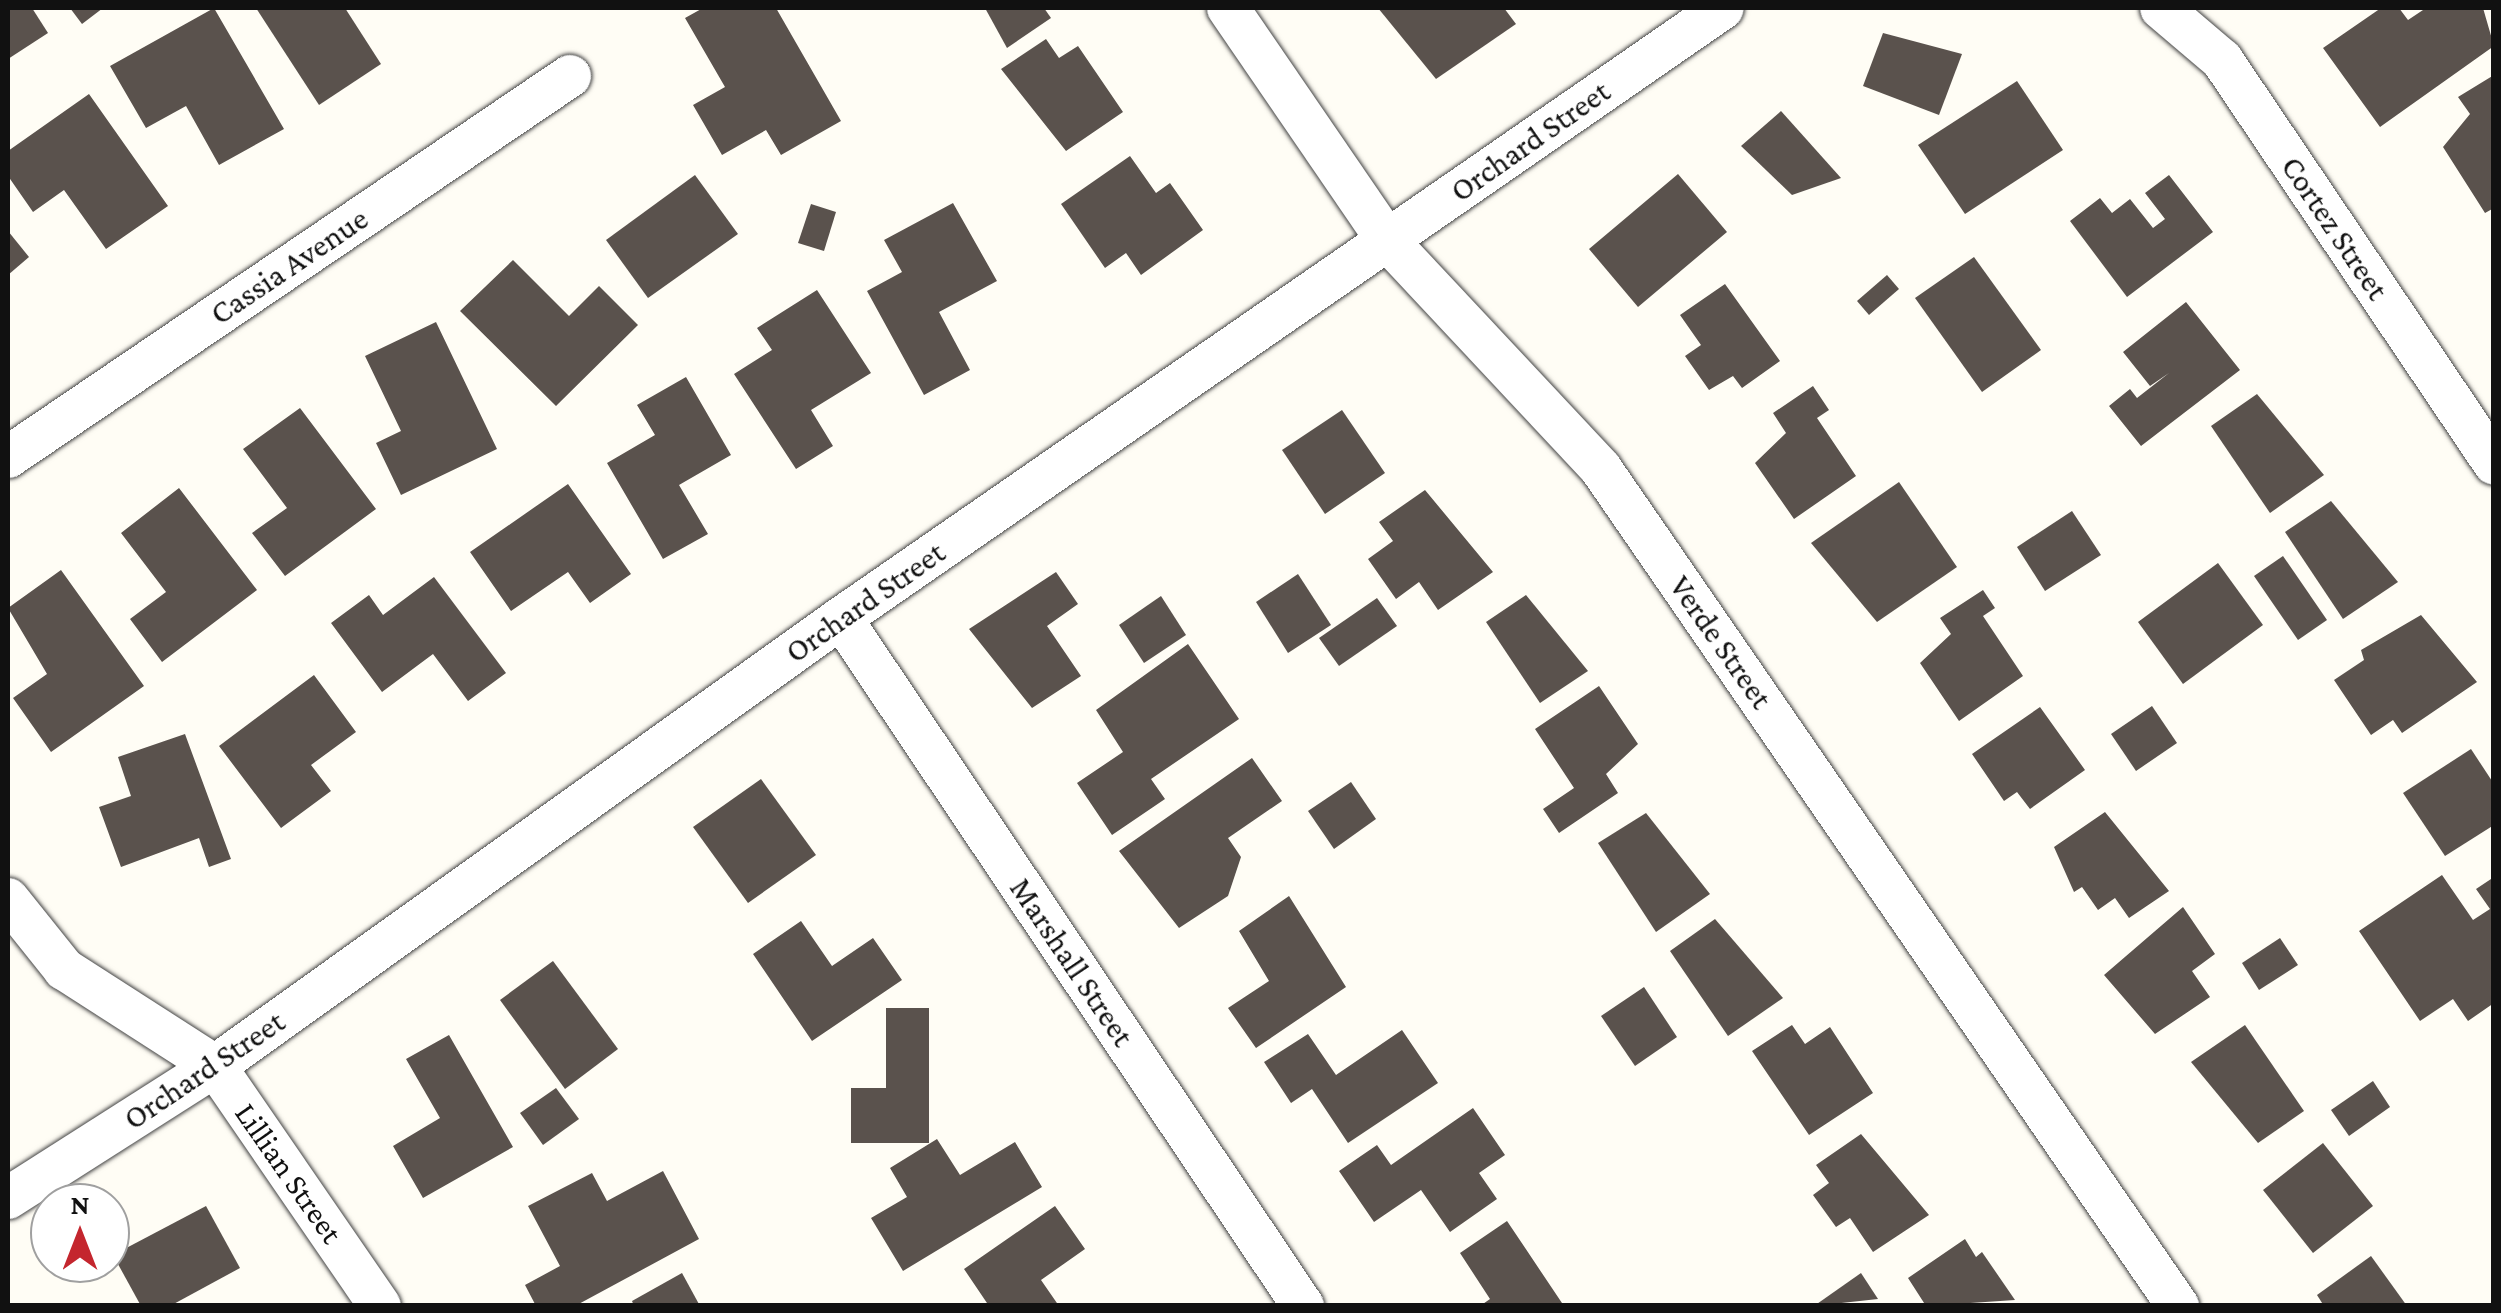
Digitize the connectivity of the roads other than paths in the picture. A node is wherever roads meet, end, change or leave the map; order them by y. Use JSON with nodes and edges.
{"nodes":[{"id":1,"x":1228,"y":8,"type":"edge"},
{"id":2,"x":1723,"y":8,"type":"edge"},
{"id":3,"x":2161,"y":8,"type":"edge"},
{"id":4,"x":570,"y":76,"type":"dead end"},
{"id":5,"x":1387,"y":240,"type":"junction"},
{"id":6,"x":8,"y":457,"type":"edge"},
{"id":7,"x":2494,"y":464,"type":"edge"},
{"id":8,"x":840,"y":618,"type":"junction"},
{"id":9,"x":8,"y":898,"type":"edge"},
{"id":10,"x":215,"y":1066,"type":"junction"},
{"id":11,"x":8,"y":1198,"type":"edge"},
{"id":12,"x":380,"y":1306,"type":"edge"},
{"id":13,"x":1303,"y":1306,"type":"edge"},
{"id":14,"x":2178,"y":1306,"type":"edge"}],
"edges":[{"from":1,"to":5,"type":"street","name":"Verde Street"},
{"from":2,"to":5,"type":"street","name":"Orchard Street"},
{"from":3,"to":7,"type":"street","name":"Cortez Street"},
{"from":4,"to":6,"type":"street","name":"Cassia Avenue"},
{"from":5,"to":8,"type":"street","name":"Orchard Street"},
{"from":5,"to":14,"type":"street","name":"Verde Street"},
{"from":8,"to":10,"type":"street","name":"Orchard Street"},
{"from":8,"to":13,"type":"street","name":"Marshall Street"},
{"from":9,"to":10,"type":"street","name":"Lillian Street"},
{"from":10,"to":11,"type":"street","name":"Orchard Street"},
{"from":10,"to":12,"type":"street","name":"Lillian Street"}]}
